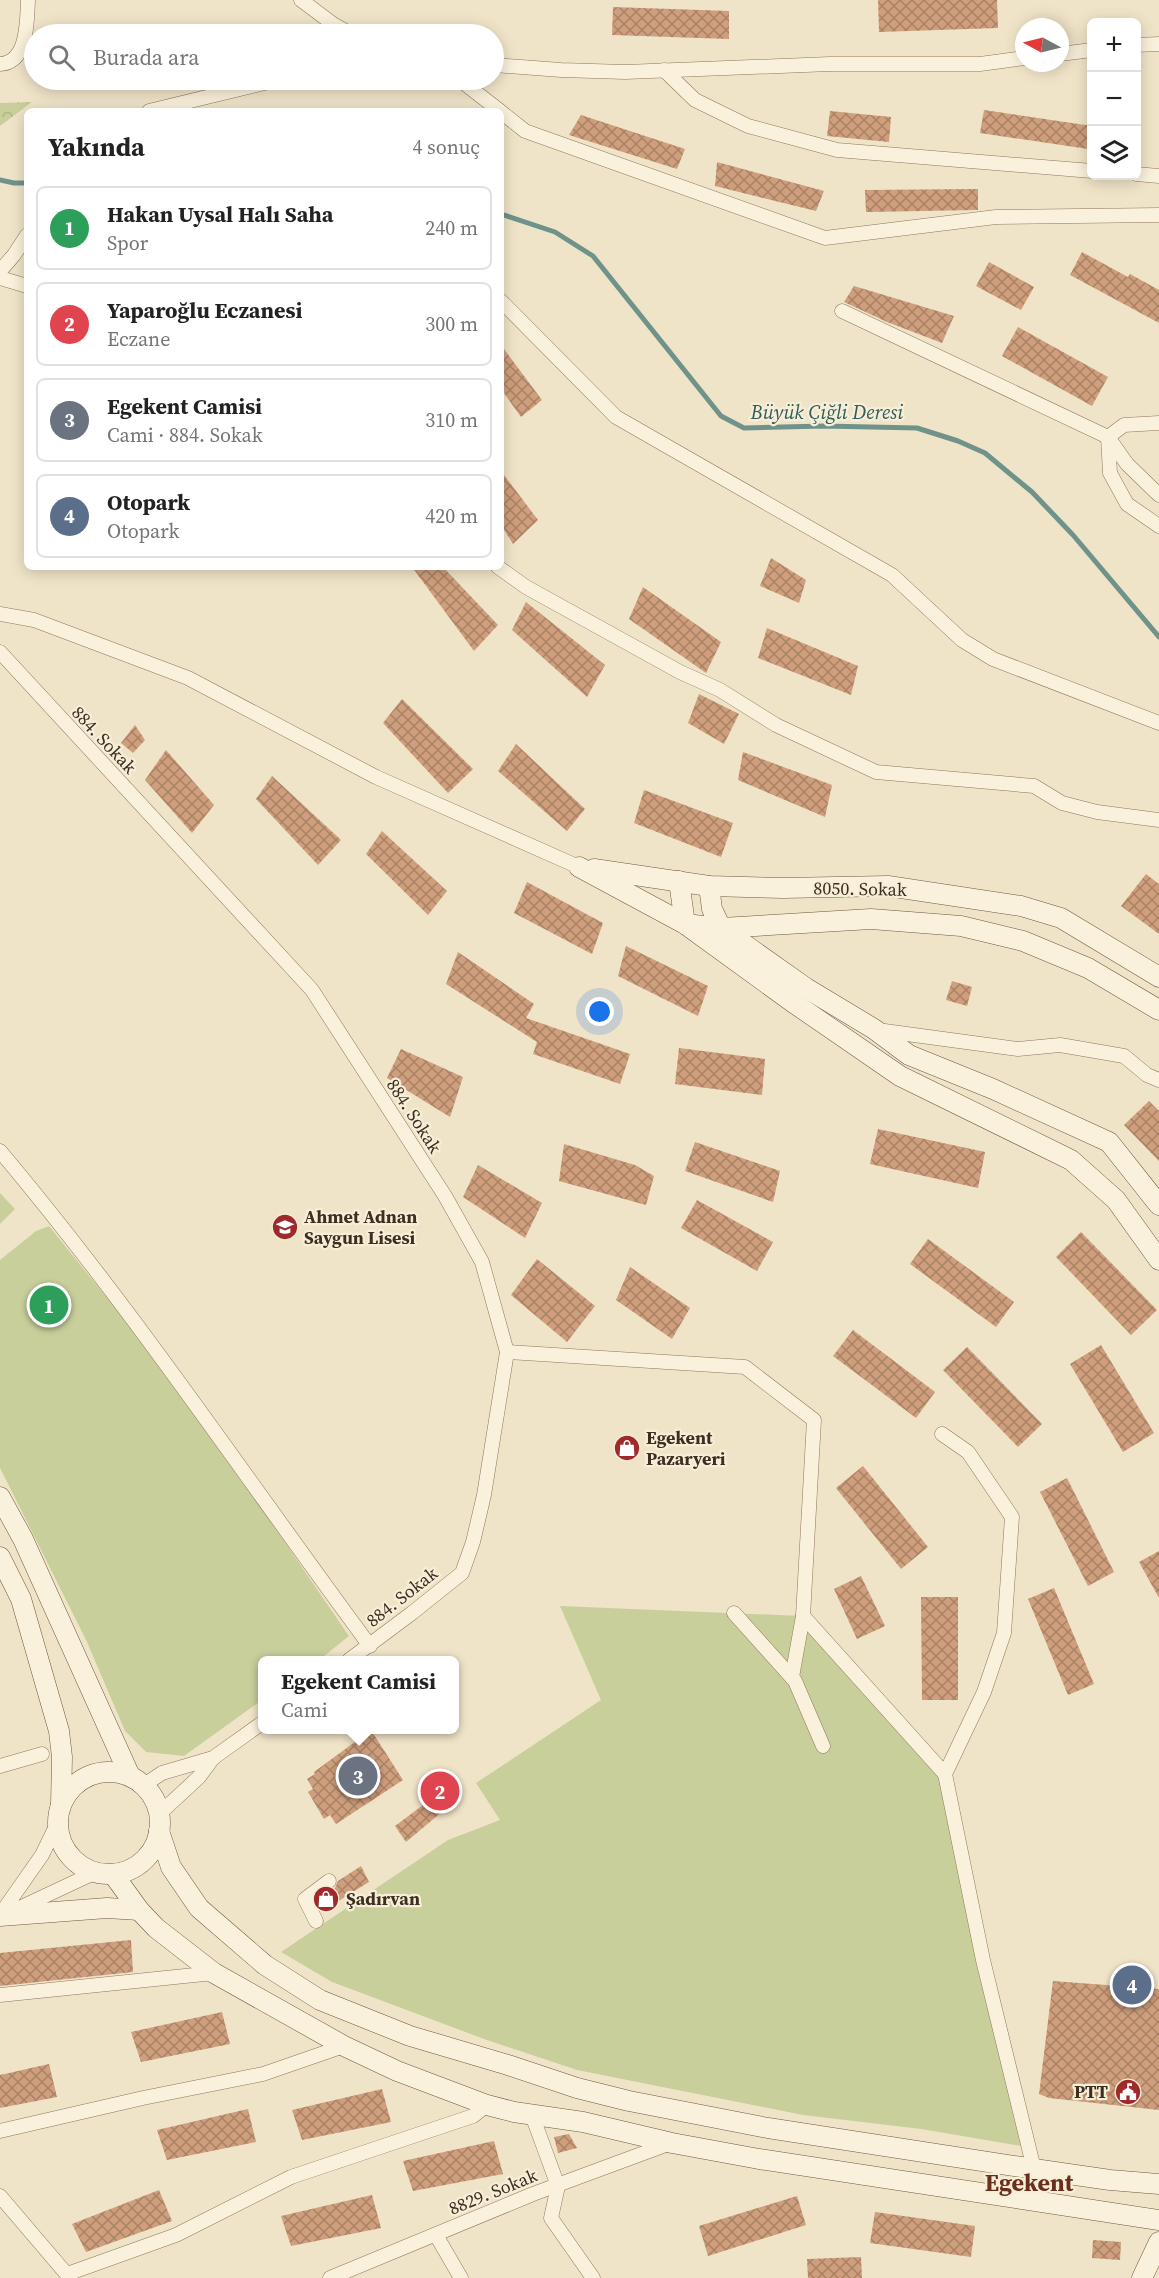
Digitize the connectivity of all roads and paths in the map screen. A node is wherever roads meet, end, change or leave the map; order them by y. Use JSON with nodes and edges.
{"nodes":[{"id":1,"x":28,"y":0,"type":"edge"},
{"id":2,"x":301,"y":0,"type":"edge"},
{"id":3,"x":27,"y":24,"type":"edge"},
{"id":4,"x":336,"y":24,"type":"edge"},
{"id":5,"x":24,"y":38,"type":"edge"},
{"id":6,"x":1159,"y":44,"type":"edge"},
{"id":7,"x":1141,"y":45,"type":"edge"},
{"id":8,"x":1087,"y":51,"type":"edge"},
{"id":9,"x":1069,"y":53,"type":"edge"},
{"id":10,"x":1015,"y":59,"type":"edge"},
{"id":11,"x":0,"y":64,"type":"edge"},
{"id":12,"x":504,"y":66,"type":"edge"},
{"id":13,"x":664,"y":70,"type":"junction"},
{"id":14,"x":236,"y":90,"type":"edge"},
{"id":15,"x":473,"y":90,"type":"edge"},
{"id":16,"x":161,"y":108,"type":"edge"},
{"id":17,"x":496,"y":108,"type":"edge"},
{"id":18,"x":504,"y":114,"type":"edge"},
{"id":19,"x":1087,"y":171,"type":"edge"},
{"id":20,"x":1141,"y":174,"type":"edge"},
{"id":21,"x":1159,"y":176,"type":"edge"},
{"id":22,"x":1159,"y":215,"type":"edge"},
{"id":23,"x":24,"y":240,"type":"edge"},
{"id":24,"x":0,"y":271,"type":"edge"},
{"id":25,"x":0,"y":278,"type":"edge"},
{"id":26,"x":24,"y":285,"type":"edge"},
{"id":27,"x":504,"y":304,"type":"edge"},
{"id":28,"x":843,"y":311,"type":"dead end"},
{"id":29,"x":1159,"y":423,"type":"edge"},
{"id":30,"x":1108,"y":437,"type":"junction"},
{"id":31,"x":1159,"y":495,"type":"edge"},
{"id":32,"x":1159,"y":526,"type":"edge"},
{"id":33,"x":502,"y":570,"type":"edge"},
{"id":34,"x":0,"y":614,"type":"edge"},
{"id":35,"x":0,"y":652,"type":"edge"},
{"id":36,"x":1159,"y":723,"type":"edge"},
{"id":37,"x":1159,"y":820,"type":"edge"},
{"id":38,"x":579,"y":867,"type":"junction"},
{"id":39,"x":679,"y":881,"type":"junction"},
{"id":40,"x":709,"y":886,"type":"junction"},
{"id":41,"x":685,"y":924,"type":"junction"},
{"id":42,"x":721,"y":928,"type":"junction"},
{"id":43,"x":1159,"y":977,"type":"edge"},
{"id":44,"x":1159,"y":1010,"type":"edge"},
{"id":45,"x":874,"y":1029,"type":"junction"},
{"id":46,"x":1159,"y":1080,"type":"edge"},
{"id":47,"x":0,"y":1151,"type":"edge"},
{"id":48,"x":1159,"y":1205,"type":"edge"},
{"id":49,"x":1159,"y":1260,"type":"edge"},
{"id":50,"x":507,"y":1352,"type":"junction"},
{"id":51,"x":942,"y":1434,"type":"dead end"},
{"id":52,"x":0,"y":1497,"type":"edge"},
{"id":53,"x":0,"y":1557,"type":"edge"},
{"id":54,"x":734,"y":1613,"type":"dead end"},
{"id":55,"x":803,"y":1616,"type":"junction"},
{"id":56,"x":369,"y":1646,"type":"junction"},
{"id":57,"x":355,"y":1656,"type":"edge"},
{"id":58,"x":792,"y":1677,"type":"junction"},
{"id":59,"x":258,"y":1726,"type":"edge"},
{"id":60,"x":823,"y":1746,"type":"dead end"},
{"id":61,"x":42,"y":1754,"type":"dead end"},
{"id":62,"x":213,"y":1758,"type":"junction"},
{"id":63,"x":0,"y":1766,"type":"edge"},
{"id":64,"x":945,"y":1774,"type":"junction"},
{"id":65,"x":137,"y":1780,"type":"junction"},
{"id":66,"x":59,"y":1813,"type":"junction"},
{"id":67,"x":159,"y":1823,"type":"junction"},
{"id":68,"x":104,"y":1873,"type":"junction"},
{"id":69,"x":330,"y":1881,"type":"dead end"},
{"id":70,"x":139,"y":1910,"type":"junction"},
{"id":71,"x":0,"y":1916,"type":"edge"},
{"id":72,"x":316,"y":1921,"type":"dead end"},
{"id":73,"x":214,"y":1973,"type":"junction"},
{"id":74,"x":0,"y":1995,"type":"edge"},
{"id":75,"x":344,"y":2046,"type":"junction"},
{"id":76,"x":487,"y":2105,"type":"junction"},
{"id":77,"x":532,"y":2115,"type":"junction"},
{"id":78,"x":0,"y":2131,"type":"edge"},
{"id":79,"x":672,"y":2143,"type":"junction"},
{"id":80,"x":1034,"y":2169,"type":"junction"},
{"id":81,"x":1159,"y":2184,"type":"edge"},
{"id":82,"x":558,"y":2186,"type":"junction"},
{"id":83,"x":0,"y":2196,"type":"edge"},
{"id":84,"x":1153,"y":2220,"type":"edge"},
{"id":85,"x":436,"y":2235,"type":"junction"},
{"id":86,"x":1159,"y":2237,"type":"edge"},
{"id":87,"x":1159,"y":2242,"type":"edge"},
{"id":88,"x":1159,"y":2259,"type":"edge"},
{"id":89,"x":1159,"y":2272,"type":"edge"},
{"id":90,"x":68,"y":2276,"type":"edge"},
{"id":91,"x":330,"y":2278,"type":"edge"},
{"id":92,"x":461,"y":2278,"type":"edge"},
{"id":93,"x":593,"y":2278,"type":"edge"},
{"id":94,"x":1142,"y":2278,"type":"edge"}],
"edges":[{"from":1,"to":3,"type":"street"},
{"from":2,"to":4,"type":"street"},
{"from":5,"to":11,"type":"street"},
{"from":6,"to":7,"type":"street"},
{"from":8,"to":9,"type":"street"},
{"from":10,"to":13,"type":"street"},
{"from":12,"to":13,"type":"street"},
{"from":13,"to":19,"type":"street"},
{"from":14,"to":16,"type":"street"},
{"from":15,"to":17,"type":"street"},
{"from":18,"to":22,"type":"street"},
{"from":20,"to":21,"type":"street"},
{"from":23,"to":24,"type":"street"},
{"from":25,"to":26,"type":"street"},
{"from":27,"to":36,"type":"street"},
{"from":28,"to":30,"type":"street"},
{"from":29,"to":30,"type":"street"},
{"from":30,"to":31,"type":"street"},
{"from":30,"to":32,"type":"street"},
{"from":33,"to":37,"type":"street"},
{"from":34,"to":38,"type":"street"},
{"from":35,"to":50,"type":"street","name":"884. Sokak"},
{"from":38,"to":39,"type":"street","name":"8050. Sokak"},
{"from":38,"to":41,"type":"street"},
{"from":39,"to":40,"type":"street","name":"8050. Sokak"},
{"from":39,"to":41,"type":"street"},
{"from":40,"to":42,"type":"street"},
{"from":40,"to":43,"type":"street","name":"8050. Sokak"},
{"from":41,"to":42,"type":"street","name":"8050. Sokak"},
{"from":41,"to":49,"type":"street"},
{"from":42,"to":44,"type":"street","name":"8050. Sokak"},
{"from":42,"to":45,"type":"street"},
{"from":45,"to":46,"type":"street"},
{"from":45,"to":48,"type":"street"},
{"from":47,"to":56,"type":"street"},
{"from":50,"to":55,"type":"street"},
{"from":50,"to":56,"type":"street","name":"884. Sokak"},
{"from":51,"to":64,"type":"street"},
{"from":52,"to":65,"type":"street"},
{"from":53,"to":66,"type":"street"},
{"from":54,"to":58,"type":"street"},
{"from":55,"to":58,"type":"street"},
{"from":55,"to":64,"type":"street"},
{"from":56,"to":57,"type":"street","name":"884. Sokak"},
{"from":58,"to":60,"type":"street"},
{"from":59,"to":62,"type":"street"},
{"from":61,"to":63,"type":"street"},
{"from":62,"to":65,"type":"street"},
{"from":62,"to":67,"type":"street"},
{"from":64,"to":80,"type":"street"},
{"from":65,"to":66,"type":"street"},
{"from":65,"to":67,"type":"street"},
{"from":66,"to":68,"type":"street"},
{"from":66,"to":71,"type":"street"},
{"from":67,"to":68,"type":"street"},
{"from":67,"to":80,"type":"street"},
{"from":68,"to":70,"type":"street"},
{"from":68,"to":71,"type":"street"},
{"from":69,"to":72,"type":"street"},
{"from":70,"to":71,"type":"street"},
{"from":70,"to":73,"type":"street"},
{"from":73,"to":74,"type":"street"},
{"from":73,"to":75,"type":"street"},
{"from":75,"to":76,"type":"street"},
{"from":75,"to":78,"type":"street"},
{"from":76,"to":77,"type":"street"},
{"from":76,"to":90,"type":"street"},
{"from":77,"to":79,"type":"street"},
{"from":77,"to":82,"type":"street"},
{"from":79,"to":82,"type":"street","name":"8829. Sokak"},
{"from":79,"to":84,"type":"street"},
{"from":80,"to":81,"type":"street"},
{"from":82,"to":85,"type":"street","name":"8829. Sokak"},
{"from":82,"to":93,"type":"street"},
{"from":83,"to":90,"type":"street"},
{"from":84,"to":86,"type":"street"},
{"from":85,"to":91,"type":"street","name":"8829. Sokak"},
{"from":85,"to":92,"type":"street"},
{"from":87,"to":94,"type":"street"},
{"from":88,"to":94,"type":"street"},
{"from":89,"to":94,"type":"street"}]}
